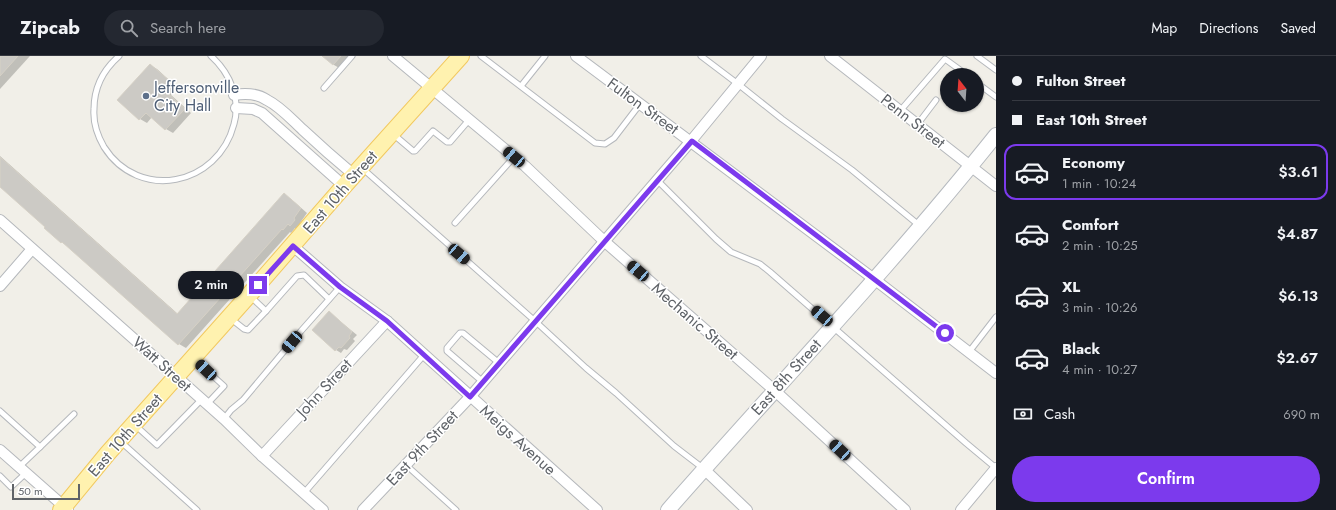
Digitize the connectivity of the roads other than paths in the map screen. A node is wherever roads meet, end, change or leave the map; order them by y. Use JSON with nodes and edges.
{"nodes":[{"id":1,"x":119,"y":56,"type":"edge"},
{"id":2,"x":211,"y":56,"type":"edge"},
{"id":3,"x":352,"y":56,"type":"edge"},
{"id":4,"x":394,"y":56,"type":"edge"},
{"id":5,"x":462,"y":56,"type":"edge"},
{"id":6,"x":481,"y":56,"type":"edge"},
{"id":7,"x":545,"y":56,"type":"edge"},
{"id":8,"x":701,"y":56,"type":"edge"},
{"id":9,"x":761,"y":56,"type":"edge"},
{"id":10,"x":830,"y":56,"type":"edge"},
{"id":11,"x":977,"y":56,"type":"edge"},
{"id":12,"x":578,"y":57,"type":"edge"},
{"id":13,"x":943,"y":58,"type":"edge"},
{"id":14,"x":957,"y":68,"type":"edge"},
{"id":15,"x":996,"y":70,"type":"edge"},
{"id":16,"x":738,"y":84,"type":"junction"},
{"id":17,"x":521,"y":86,"type":"junction"},
{"id":18,"x":324,"y":88,"type":"dead end"},
{"id":19,"x":984,"y":88,"type":"edge"},
{"id":20,"x":431,"y":89,"type":"junction"},
{"id":21,"x":234,"y":95,"type":"junction"},
{"id":22,"x":996,"y":97,"type":"edge"},
{"id":23,"x":936,"y":100,"type":"dead end"},
{"id":24,"x":640,"y":104,"type":"junction"},
{"id":25,"x":236,"y":108,"type":"junction"},
{"id":26,"x":900,"y":111,"type":"junction"},
{"id":27,"x":469,"y":120,"type":"junction"},
{"id":28,"x":917,"y":125,"type":"junction"},
{"id":29,"x":392,"y":133,"type":"junction"},
{"id":30,"x":996,"y":134,"type":"edge"},
{"id":31,"x":692,"y":141,"type":"junction"},
{"id":32,"x":514,"y":157,"type":"junction"},
{"id":33,"x":970,"y":167,"type":"junction"},
{"id":34,"x":353,"y":176,"type":"junction"},
{"id":35,"x":657,"y":180,"type":"junction"},
{"id":36,"x":996,"y":186,"type":"edge"},
{"id":37,"x":0,"y":220,"type":"edge"},
{"id":38,"x":454,"y":223,"type":"dead end"},
{"id":39,"x":920,"y":226,"type":"junction"},
{"id":40,"x":604,"y":241,"type":"junction"},
{"id":41,"x":293,"y":246,"type":"junction"},
{"id":42,"x":32,"y":249,"type":"junction"},
{"id":43,"x":874,"y":279,"type":"junction"},
{"id":44,"x":0,"y":286,"type":"edge"},
{"id":45,"x":340,"y":287,"type":"junction"},
{"id":46,"x":249,"y":295,"type":"junction"},
{"id":47,"x":329,"y":300,"type":"junction"},
{"id":48,"x":266,"y":311,"type":"junction"},
{"id":49,"x":996,"y":317,"type":"edge"},
{"id":50,"x":229,"y":318,"type":"junction"},
{"id":51,"x":387,"y":321,"type":"junction"},
{"id":52,"x":535,"y":321,"type":"junction"},
{"id":53,"x":832,"y":325,"type":"junction"},
{"id":54,"x":969,"y":352,"type":"junction"},
{"id":55,"x":424,"y":355,"type":"junction"},
{"id":56,"x":193,"y":358,"type":"junction"},
{"id":57,"x":499,"y":363,"type":"junction"},
{"id":58,"x":996,"y":373,"type":"edge"},
{"id":59,"x":176,"y":377,"type":"junction"},
{"id":60,"x":483,"y":382,"type":"junction"},
{"id":61,"x":774,"y":390,"type":"junction"},
{"id":62,"x":470,"y":397,"type":"junction"},
{"id":63,"x":204,"y":402,"type":"junction"},
{"id":64,"x":0,"y":410,"type":"edge"},
{"id":65,"x":74,"y":414,"type":"dead end"},
{"id":66,"x":224,"y":419,"type":"junction"},
{"id":67,"x":134,"y":424,"type":"junction"},
{"id":68,"x":119,"y":441,"type":"junction"},
{"id":69,"x":40,"y":447,"type":"junction"},
{"id":70,"x":0,"y":450,"type":"edge"},
{"id":71,"x":262,"y":456,"type":"junction"},
{"id":72,"x":406,"y":465,"type":"junction"},
{"id":73,"x":996,"y":468,"type":"edge"},
{"id":74,"x":704,"y":469,"type":"junction"},
{"id":75,"x":23,"y":470,"type":"junction"},
{"id":76,"x":0,"y":476,"type":"edge"},
{"id":77,"x":304,"y":493,"type":"junction"},
{"id":78,"x":64,"y":509,"type":"edge"},
{"id":79,"x":197,"y":510,"type":"edge"},
{"id":80,"x":323,"y":510,"type":"edge"},
{"id":81,"x":363,"y":510,"type":"edge"},
{"id":82,"x":456,"y":510,"type":"edge"},
{"id":83,"x":597,"y":510,"type":"edge"},
{"id":84,"x":668,"y":510,"type":"edge"},
{"id":85,"x":747,"y":510,"type":"edge"},
{"id":86,"x":905,"y":510,"type":"edge"},
{"id":87,"x":961,"y":510,"type":"edge"}],
"edges":[{"from":1,"to":25,"type":"lane"},
{"from":2,"to":21,"type":"lane"},
{"from":3,"to":18,"type":"lane"},
{"from":4,"to":20,"type":"street","name":"Mechanic Street"},
{"from":5,"to":20,"type":"main road","name":"East 10th Street"},
{"from":6,"to":17,"type":"lane"},
{"from":7,"to":17,"type":"lane"},
{"from":8,"to":16,"type":"lane"},
{"from":9,"to":16,"type":"street","name":"East 9th Street"},
{"from":10,"to":26,"type":"street","name":"Penn Street"},
{"from":11,"to":15,"type":"lane"},
{"from":12,"to":24,"type":"street","name":"Fulton Street"},
{"from":13,"to":14,"type":"lane"},
{"from":13,"to":26,"type":"lane"},
{"from":16,"to":31,"type":"street","name":"East 9th Street"},
{"from":16,"to":39,"type":"lane"},
{"from":17,"to":24,"type":"lane"},
{"from":19,"to":22,"type":"lane"},
{"from":20,"to":27,"type":"street","name":"Mechanic Street"},
{"from":20,"to":29,"type":"main road","name":"East 10th Street"},
{"from":21,"to":25,"type":"lane"},
{"from":21,"to":34,"type":"street"},
{"from":23,"to":28,"type":"lane"},
{"from":24,"to":31,"type":"street","name":"Fulton Street"},
{"from":25,"to":34,"type":"street"},
{"from":26,"to":28,"type":"street","name":"Penn Street"},
{"from":27,"to":29,"type":"lane"},
{"from":27,"to":32,"type":"street","name":"Mechanic Street"},
{"from":28,"to":33,"type":"street","name":"Penn Street"},
{"from":29,"to":34,"type":"main road","name":"East 10th Street"},
{"from":30,"to":33,"type":"main road","name":"East 8th Street"},
{"from":31,"to":35,"type":"street","name":"East 9th Street"},
{"from":31,"to":43,"type":"street","name":"Fulton Street"},
{"from":32,"to":38,"type":"lane"},
{"from":32,"to":40,"type":"street","name":"Mechanic Street"},
{"from":33,"to":36,"type":"street","name":"Penn Street"},
{"from":33,"to":39,"type":"main road","name":"East 8th Street"},
{"from":34,"to":41,"type":"main road","name":"East 10th Street"},
{"from":34,"to":52,"type":"lane"},
{"from":35,"to":40,"type":"street","name":"East 9th Street"},
{"from":35,"to":53,"type":"lane"},
{"from":37,"to":42,"type":"street","name":"Watt Street"},
{"from":39,"to":43,"type":"main road","name":"East 8th Street"},
{"from":40,"to":52,"type":"street","name":"East 9th Street"},
{"from":40,"to":61,"type":"street","name":"Mechanic Street"},
{"from":41,"to":45,"type":"street","name":"Meigs Avenue"},
{"from":41,"to":46,"type":"main road","name":"East 10th Street"},
{"from":42,"to":44,"type":"street"},
{"from":42,"to":59,"type":"street","name":"Watt Street"},
{"from":43,"to":53,"type":"main road","name":"East 8th Street"},
{"from":43,"to":54,"type":"street","name":"Fulton Street"},
{"from":45,"to":47,"type":"lane"},
{"from":45,"to":51,"type":"street","name":"Meigs Avenue"},
{"from":46,"to":48,"type":"lane"},
{"from":46,"to":50,"type":"main road","name":"East 10th Street"},
{"from":47,"to":48,"type":"lane"},
{"from":47,"to":66,"type":"lane"},
{"from":48,"to":50,"type":"lane"},
{"from":49,"to":54,"type":"lane"},
{"from":50,"to":56,"type":"main road","name":"East 10th Street"},
{"from":51,"to":55,"type":"street","name":"Meigs Avenue"},
{"from":51,"to":71,"type":"street","name":"John Street"},
{"from":52,"to":57,"type":"street","name":"East 9th Street"},
{"from":52,"to":74,"type":"lane"},
{"from":53,"to":61,"type":"main road","name":"East 8th Street"},
{"from":53,"to":73,"type":"lane"},
{"from":54,"to":58,"type":"street","name":"Fulton Street"},
{"from":55,"to":62,"type":"street","name":"Meigs Avenue"},
{"from":55,"to":77,"type":"lane"},
{"from":56,"to":59,"type":"main road","name":"East 10th Street"},
{"from":56,"to":63,"type":"lane"},
{"from":57,"to":60,"type":"street","name":"East 9th Street"},
{"from":57,"to":60,"type":"lane"},
{"from":59,"to":63,"type":"street","name":"Watt Street"},
{"from":59,"to":67,"type":"main road","name":"East 10th Street"},
{"from":60,"to":62,"type":"street","name":"East 9th Street"},
{"from":61,"to":74,"type":"main road","name":"East 8th Street"},
{"from":61,"to":86,"type":"street","name":"Mechanic Street"},
{"from":62,"to":72,"type":"street","name":"East 9th Street"},
{"from":62,"to":83,"type":"street","name":"Meigs Avenue"},
{"from":63,"to":66,"type":"street","name":"Watt Street"},
{"from":63,"to":67,"type":"lane"},
{"from":64,"to":69,"type":"lane"},
{"from":65,"to":69,"type":"lane"},
{"from":66,"to":71,"type":"street","name":"Watt Street"},
{"from":67,"to":68,"type":"main road","name":"East 10th Street"},
{"from":68,"to":78,"type":"main road","name":"East 10th Street"},
{"from":68,"to":79,"type":"lane"},
{"from":69,"to":75,"type":"lane"},
{"from":70,"to":75,"type":"street"},
{"from":71,"to":77,"type":"street","name":"Watt Street"},
{"from":72,"to":81,"type":"street","name":"East 9th Street"},
{"from":72,"to":82,"type":"lane"},
{"from":73,"to":87,"type":"street"},
{"from":74,"to":84,"type":"main road","name":"East 8th Street"},
{"from":74,"to":85,"type":"street"},
{"from":75,"to":76,"type":"lane"},
{"from":75,"to":78,"type":"street"},
{"from":77,"to":80,"type":"street","name":"Watt Street"}]}
